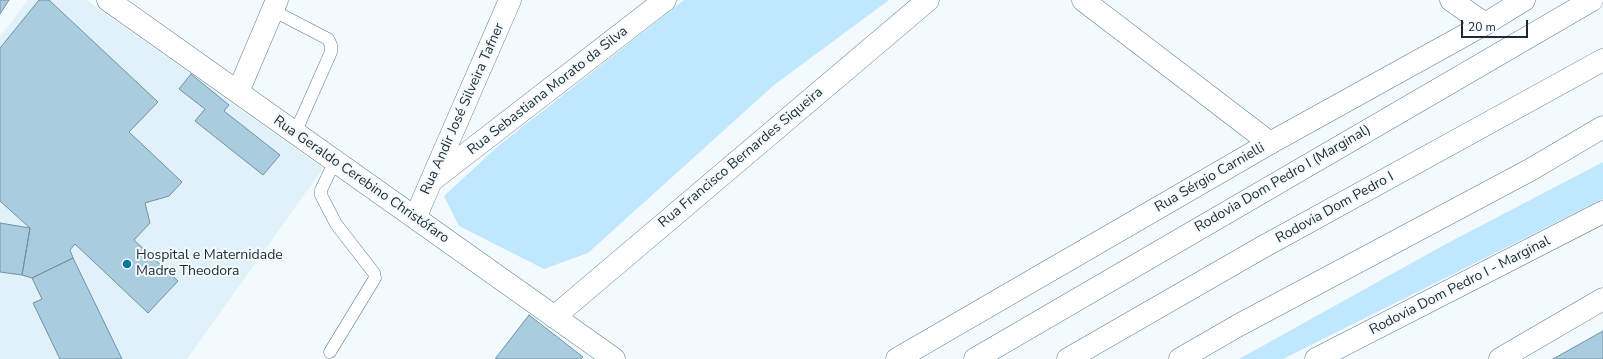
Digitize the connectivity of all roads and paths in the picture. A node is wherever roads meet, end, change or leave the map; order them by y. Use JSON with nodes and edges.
{"nodes":[{"id":1,"x":108,"y":0,"type":"edge"},
{"id":2,"x":510,"y":0,"type":"edge"},
{"id":3,"x":665,"y":0,"type":"edge"},
{"id":4,"x":928,"y":0,"type":"edge"},
{"id":5,"x":1083,"y":0,"type":"edge"},
{"id":6,"x":1451,"y":0,"type":"edge"},
{"id":7,"x":1524,"y":0,"type":"edge"},
{"id":8,"x":1592,"y":0,"type":"edge"},
{"id":9,"x":275,"y":5,"type":"edge"},
{"id":10,"x":1485,"y":24,"type":"junction"},
{"id":11,"x":1603,"y":60,"type":"edge"},
{"id":12,"x":238,"y":92,"type":"junction"},
{"id":13,"x":1603,"y":127,"type":"edge"},
{"id":14,"x":295,"y":133,"type":"junction"},
{"id":15,"x":1603,"y":137,"type":"edge"},
{"id":16,"x":1270,"y":143,"type":"junction"},
{"id":17,"x":335,"y":161,"type":"junction"},
{"id":18,"x":1530,"y":170,"type":"junction"},
{"id":19,"x":431,"y":181,"type":"junction"},
{"id":20,"x":1603,"y":212,"type":"edge"},
{"id":21,"x":415,"y":218,"type":"junction"},
{"id":22,"x":1603,"y":299,"type":"edge"},
{"id":23,"x":554,"y":317,"type":"junction"},
{"id":24,"x":330,"y":352,"type":"dead end"},
{"id":25,"x":614,"y":359,"type":"edge"},
{"id":26,"x":897,"y":359,"type":"edge"},
{"id":27,"x":975,"y":359,"type":"edge"},
{"id":28,"x":1068,"y":359,"type":"edge"},
{"id":29,"x":1180,"y":359,"type":"edge"},
{"id":30,"x":1316,"y":359,"type":"edge"},
{"id":31,"x":1500,"y":359,"type":"edge"}],
"edges":[{"from":1,"to":12,"type":"main road","name":"Rua Geraldo Cerebino Christófaro"},
{"from":2,"to":19,"type":"main road","name":"Rua Andir José Silveira Tafner"},
{"from":3,"to":19,"type":"main road","name":"Rua Sebastiana Morato da Silva"},
{"from":4,"to":23,"type":"main road","name":"Rua Francisco Bernardes Siqueira"},
{"from":5,"to":16,"type":"main road"},
{"from":6,"to":10,"type":"main road"},
{"from":7,"to":10,"type":"main road","name":"Rua Sérgio Carnielli"},
{"from":8,"to":27,"type":"main road","name":"Rodovia Dom Pedro I (Marginal)"},
{"from":9,"to":12,"type":"main road"},
{"from":9,"to":14,"type":"lane"},
{"from":10,"to":16,"type":"main road","name":"Rua Sérgio Carnielli"},
{"from":11,"to":28,"type":"main road","name":"Rodovia Dom Pedro I"},
{"from":12,"to":14,"type":"main road","name":"Rua Geraldo Cerebino Christófaro"},
{"from":13,"to":18,"type":"main road"},
{"from":14,"to":17,"type":"main road","name":"Rua Geraldo Cerebino Christófaro"},
{"from":15,"to":18,"type":"main road"},
{"from":16,"to":26,"type":"main road","name":"Rua Sérgio Carnielli"},
{"from":17,"to":21,"type":"main road","name":"Rua Geraldo Cerebino Christófaro"},
{"from":17,"to":24,"type":"lane"},
{"from":18,"to":29,"type":"main road"},
{"from":19,"to":21,"type":"main road","name":"Rua Andir José Silveira Tafner"},
{"from":20,"to":30,"type":"main road","name":"Rodovia Dom Pedro I - Marginal"},
{"from":21,"to":23,"type":"main road","name":"Rua Geraldo Cerebino Christófaro"},
{"from":22,"to":31,"type":"main road"},
{"from":23,"to":25,"type":"main road","name":"Rua Geraldo Cerebino Christófaro"}]}
